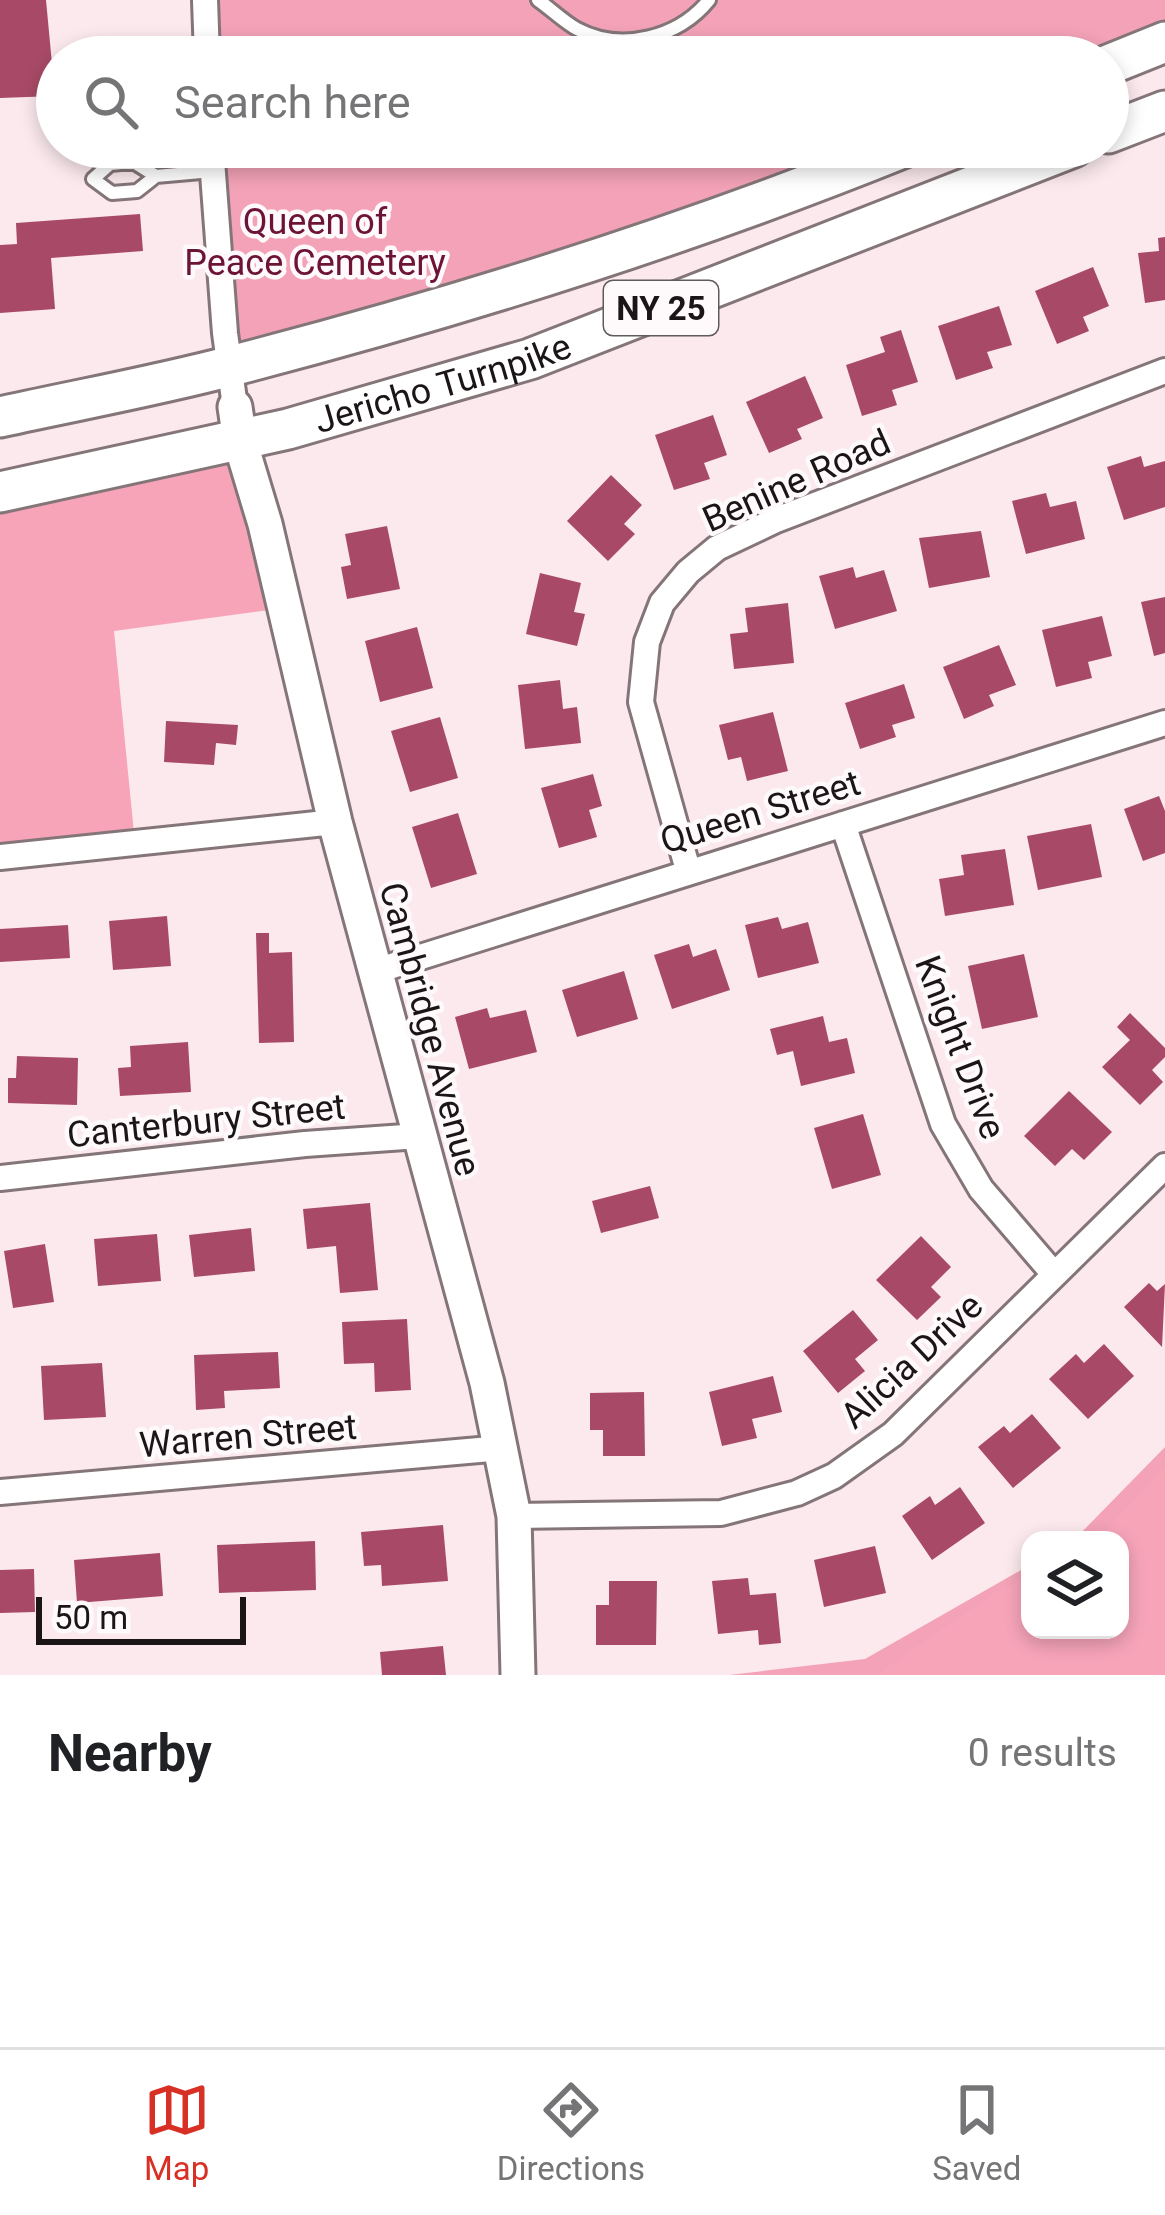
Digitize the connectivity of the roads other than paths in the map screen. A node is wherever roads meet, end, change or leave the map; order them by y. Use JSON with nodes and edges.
{"nodes":[{"id":1,"x":205,"y":0,"type":"edge"},
{"id":2,"x":538,"y":0,"type":"edge"},
{"id":3,"x":709,"y":0,"type":"edge"},
{"id":4,"x":206,"y":36,"type":"edge"},
{"id":5,"x":598,"y":36,"type":"edge"},
{"id":6,"x":656,"y":36,"type":"edge"},
{"id":7,"x":1165,"y":42,"type":"edge"},
{"id":8,"x":1129,"y":57,"type":"edge"},
{"id":9,"x":1165,"y":111,"type":"edge"},
{"id":10,"x":1129,"y":126,"type":"edge"},
{"id":11,"x":182,"y":168,"type":"edge"},
{"id":12,"x":213,"y":168,"type":"edge"},
{"id":13,"x":852,"y":168,"type":"edge"},
{"id":14,"x":1019,"y":168,"type":"edge"},
{"id":15,"x":156,"y":176,"type":"dead end"},
{"id":16,"x":230,"y":367,"type":"junction"},
{"id":17,"x":1165,"y":371,"type":"edge"},
{"id":18,"x":0,"y":417,"type":"edge"},
{"id":19,"x":237,"y":424,"type":"junction"},
{"id":20,"x":0,"y":492,"type":"edge"},
{"id":21,"x":1165,"y":723,"type":"edge"},
{"id":22,"x":335,"y":823,"type":"junction"},
{"id":23,"x":843,"y":824,"type":"junction"},
{"id":24,"x":0,"y":857,"type":"edge"},
{"id":25,"x":688,"y":870,"type":"junction"},
{"id":26,"x":376,"y":970,"type":"junction"},
{"id":27,"x":419,"y":1136,"type":"junction"},
{"id":28,"x":1165,"y":1166,"type":"edge"},
{"id":29,"x":0,"y":1178,"type":"edge"},
{"id":30,"x":1053,"y":1273,"type":"junction"},
{"id":31,"x":502,"y":1448,"type":"junction"},
{"id":32,"x":0,"y":1492,"type":"edge"},
{"id":33,"x":514,"y":1516,"type":"junction"},
{"id":34,"x":518,"y":1675,"type":"edge"}],
"edges":[{"from":1,"to":4,"type":"street"},
{"from":2,"to":5,"type":"lane"},
{"from":3,"to":6,"type":"lane"},
{"from":7,"to":8,"type":"main road"},
{"from":9,"to":10,"type":"main road"},
{"from":11,"to":15,"type":"lane"},
{"from":12,"to":16,"type":"street"},
{"from":13,"to":16,"type":"main road","name":"Jericho Turnpike","number":"NY 25"},
{"from":14,"to":19,"type":"main road","name":"Jericho Turnpike","number":"NY 25"},
{"from":16,"to":18,"type":"main road","name":"Jericho Turnpike","number":"NY 25"},
{"from":16,"to":19,"type":"street"},
{"from":17,"to":25,"type":"street","name":"Benine Road"},
{"from":19,"to":20,"type":"main road","name":"Jericho Turnpike","number":"NY 25"},
{"from":19,"to":22,"type":"street","name":"Cambridge Avenue"},
{"from":21,"to":23,"type":"street","name":"Queen Street"},
{"from":22,"to":24,"type":"street"},
{"from":22,"to":26,"type":"street","name":"Cambridge Avenue"},
{"from":23,"to":25,"type":"street","name":"Queen Street"},
{"from":23,"to":30,"type":"street","name":"Knight Drive"},
{"from":25,"to":26,"type":"street","name":"Queen Street"},
{"from":26,"to":27,"type":"street","name":"Cambridge Avenue"},
{"from":27,"to":29,"type":"street","name":"Canterbury Street"},
{"from":27,"to":31,"type":"street","name":"Cambridge Avenue"},
{"from":28,"to":30,"type":"street","name":"Alicia Drive"},
{"from":30,"to":33,"type":"street","name":"Alicia Drive"},
{"from":31,"to":32,"type":"street","name":"Warren Street"},
{"from":31,"to":33,"type":"street","name":"Cambridge Avenue"},
{"from":33,"to":34,"type":"street","name":"Cambridge Avenue"}]}
